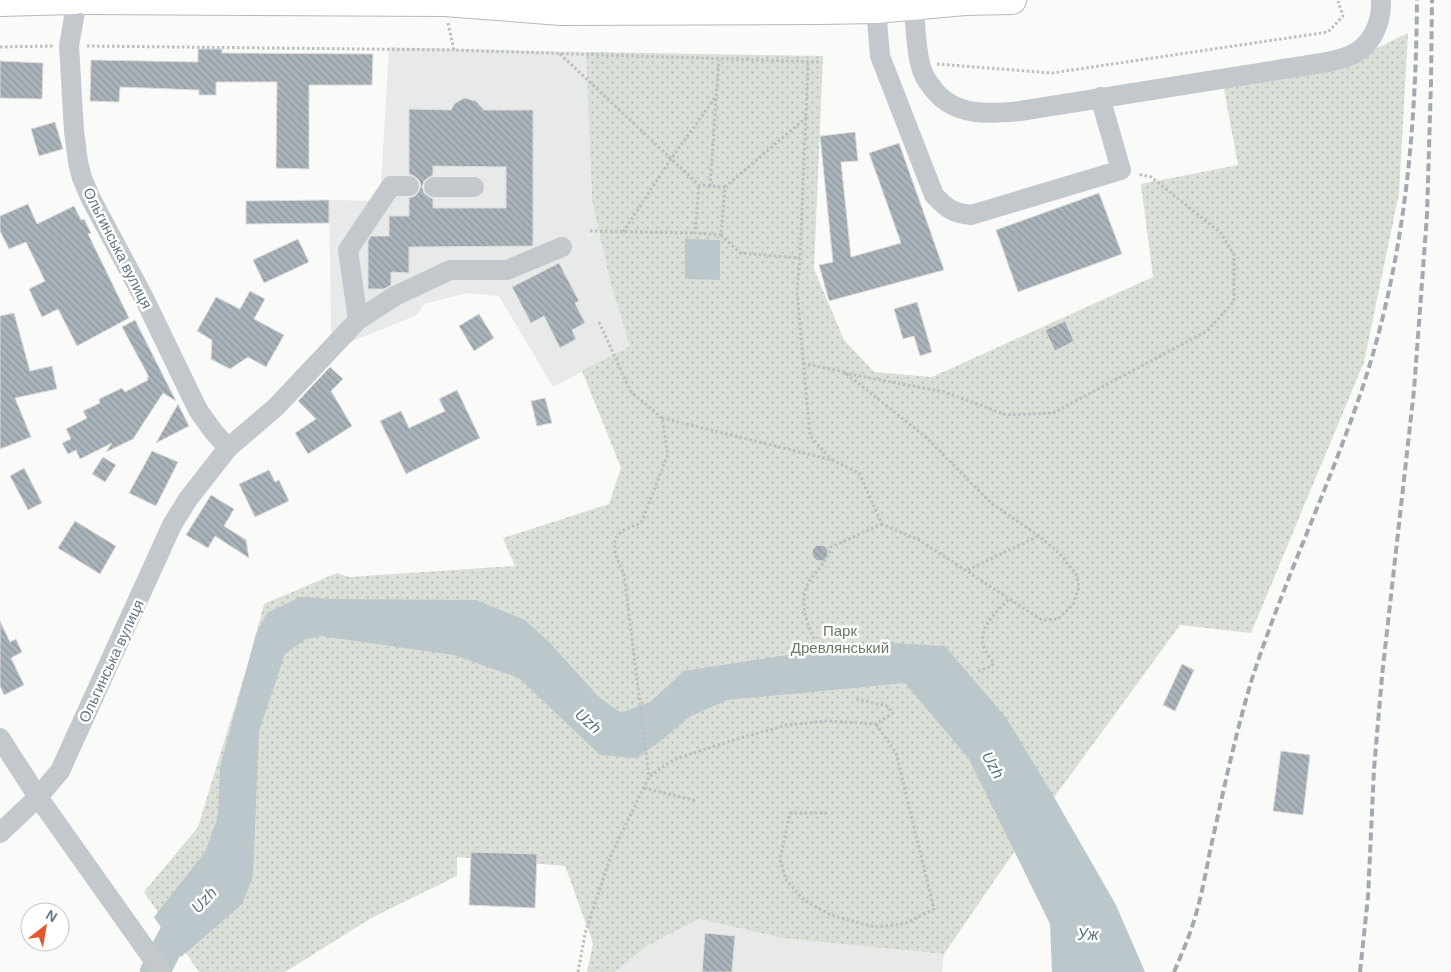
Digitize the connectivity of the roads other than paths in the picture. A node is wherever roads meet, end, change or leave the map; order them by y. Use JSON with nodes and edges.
{"nodes":[{"id":1,"x":76,"y":0,"type":"edge"},
{"id":2,"x":86,"y":0,"type":"edge"},
{"id":3,"x":1012,"y":0,"type":"edge"},
{"id":4,"x":1381,"y":0,"type":"edge"},
{"id":5,"x":965,"y":1,"type":"edge"},
{"id":6,"x":0,"y":2,"type":"edge"},
{"id":7,"x":485,"y":3,"type":"edge"},
{"id":8,"x":914,"y":6,"type":"junction"},
{"id":9,"x":876,"y":9,"type":"junction"},
{"id":10,"x":1100,"y":97,"type":"junction"},
{"id":11,"x":409,"y":186,"type":"dead end"},
{"id":12,"x":434,"y":187,"type":"dead end"},
{"id":13,"x":474,"y":187,"type":"dead end"},
{"id":14,"x":562,"y":247,"type":"dead end"},
{"id":15,"x":358,"y":320,"type":"junction"},
{"id":16,"x":228,"y":448,"type":"junction"},
{"id":17,"x":0,"y":738,"type":"edge"},
{"id":18,"x":38,"y":797,"type":"junction"},
{"id":19,"x":0,"y":833,"type":"edge"},
{"id":20,"x":162,"y":972,"type":"edge"}],
"edges":[{"from":1,"to":6,"type":"highway"},
{"from":1,"to":16,"type":"street","name":"Ольгинська вулиця"},
{"from":2,"to":7,"type":"highway"},
{"from":3,"to":5,"type":"highway"},
{"from":4,"to":10,"type":"street"},
{"from":5,"to":8,"type":"highway"},
{"from":7,"to":9,"type":"highway"},
{"from":8,"to":9,"type":"highway"},
{"from":8,"to":10,"type":"street"},
{"from":9,"to":10,"type":"street"},
{"from":11,"to":15,"type":"street"},
{"from":12,"to":13,"type":"street"},
{"from":14,"to":15,"type":"street","name":"Ольгинська вулиця"},
{"from":15,"to":16,"type":"street","name":"Ольгинська вулиця"},
{"from":16,"to":18,"type":"street","name":"Ольгинська вулиця"},
{"from":17,"to":18,"type":"street"},
{"from":18,"to":19,"type":"street","name":"Ольгинська вулиця"},
{"from":18,"to":20,"type":"street"}]}
